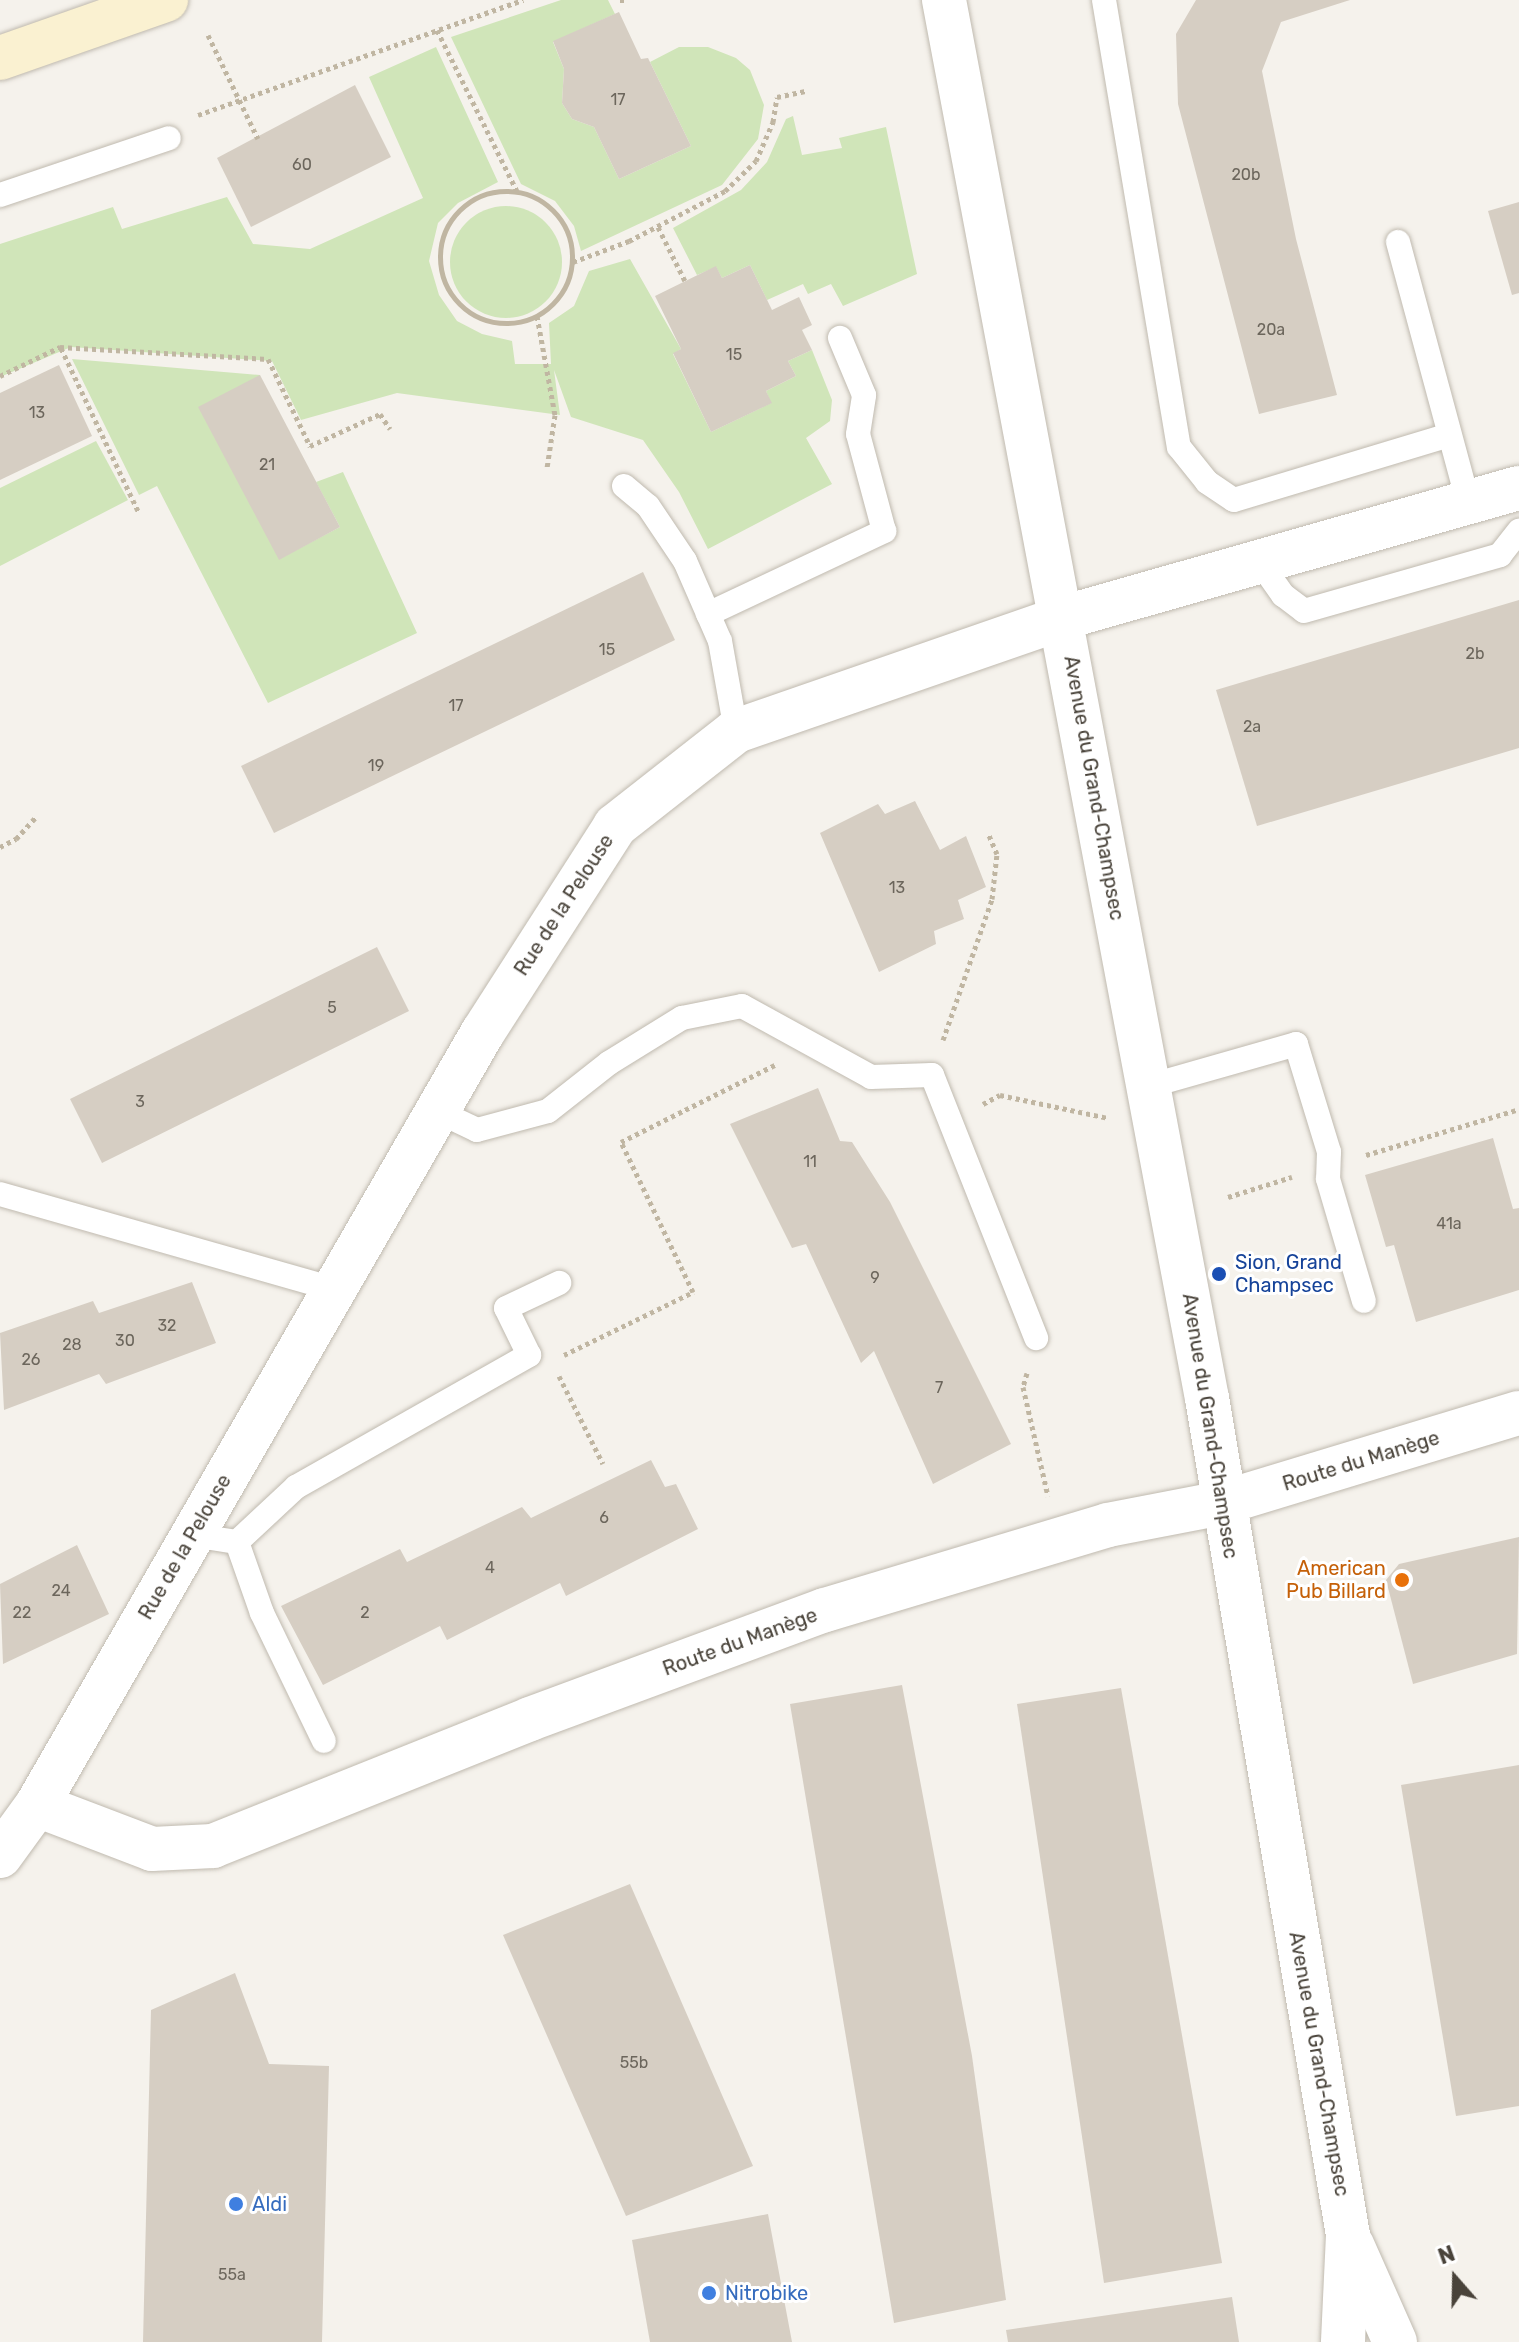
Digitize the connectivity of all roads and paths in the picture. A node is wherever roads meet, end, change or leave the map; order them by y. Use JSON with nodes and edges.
{"nodes":[{"id":1,"x":166,"y":0,"type":"edge"},
{"id":2,"x":523,"y":0,"type":"edge"},
{"id":3,"x":944,"y":0,"type":"edge"},
{"id":4,"x":1104,"y":0,"type":"edge"},
{"id":5,"x":437,"y":30,"type":"junction"},
{"id":6,"x":208,"y":35,"type":"dead end"},
{"id":7,"x":0,"y":58,"type":"edge"},
{"id":8,"x":805,"y":91,"type":"dead end"},
{"id":9,"x":240,"y":100,"type":"junction"},
{"id":10,"x":169,"y":138,"type":"joint"},
{"id":11,"x":258,"y":139,"type":"dead end"},
{"id":12,"x":517,"y":191,"type":"junction"},
{"id":13,"x":0,"y":195,"type":"edge"},
{"id":14,"x":658,"y":227,"type":"junction"},
{"id":15,"x":1398,"y":242,"type":"dead end"},
{"id":16,"x":573,"y":262,"type":"junction"},
{"id":17,"x":685,"y":281,"type":"dead end"},
{"id":18,"x":537,"y":316,"type":"junction"},
{"id":19,"x":840,"y":338,"type":"dead end"},
{"id":20,"x":60,"y":347,"type":"junction"},
{"id":21,"x":0,"y":376,"type":"edge"},
{"id":22,"x":390,"y":429,"type":"dead end"},
{"id":23,"x":1449,"y":435,"type":"junction"},
{"id":24,"x":547,"y":468,"type":"dead end"},
{"id":25,"x":624,"y":486,"type":"dead end"},
{"id":26,"x":1468,"y":502,"type":"junction"},
{"id":27,"x":1518,"y":505,"type":"edge"},
{"id":28,"x":139,"y":513,"type":"dead end"},
{"id":29,"x":1259,"y":561,"type":"junction"},
{"id":30,"x":708,"y":614,"type":"junction"},
{"id":31,"x":1062,"y":618,"type":"junction"},
{"id":32,"x":736,"y":731,"type":"junction"},
{"id":33,"x":36,"y":817,"type":"dead end"},
{"id":34,"x":989,"y":835,"type":"dead end"},
{"id":35,"x":0,"y":847,"type":"edge"},
{"id":36,"x":812,"y":1047,"type":"junction"},
{"id":37,"x":932,"y":1075,"type":"junction"},
{"id":38,"x":1149,"y":1086,"type":"junction"},
{"id":39,"x":1519,"y":1109,"type":"edge"},
{"id":40,"x":437,"y":1111,"type":"junction"},
{"id":41,"x":1121,"y":1120,"type":"dead end"},
{"id":42,"x":950,"y":1122,"type":"junction"},
{"id":43,"x":1329,"y":1166,"type":"junction"},
{"id":44,"x":0,"y":1194,"type":"edge"},
{"id":45,"x":1228,"y":1197,"type":"dead end"},
{"id":46,"x":559,"y":1283,"type":"dead end"},
{"id":47,"x":334,"y":1289,"type":"junction"},
{"id":48,"x":1364,"y":1301,"type":"dead end"},
{"id":49,"x":1036,"y":1338,"type":"joint"},
{"id":50,"x":1519,"y":1413,"type":"edge"},
{"id":51,"x":603,"y":1464,"type":"dead end"},
{"id":52,"x":1050,"y":1503,"type":"dead end"},
{"id":53,"x":1222,"y":1503,"type":"junction"},
{"id":54,"x":192,"y":1535,"type":"junction"},
{"id":55,"x":237,"y":1542,"type":"junction"},
{"id":56,"x":324,"y":1741,"type":"dead end"},
{"id":57,"x":37,"y":1805,"type":"junction"},
{"id":58,"x":0,"y":1856,"type":"edge"},
{"id":59,"x":1348,"y":2235,"type":"junction"},
{"id":60,"x":1343,"y":2342,"type":"edge"},
{"id":61,"x":1395,"y":2342,"type":"edge"}],
"edges":[{"from":1,"to":7,"type":"street"},
{"from":2,"to":5,"type":"path"},
{"from":3,"to":31,"type":"street","name":"Avenue du Grand-Champsec"},
{"from":4,"to":23,"type":"lane"},
{"from":5,"to":9,"type":"path"},
{"from":5,"to":12,"type":"path"},
{"from":6,"to":9,"type":"path"},
{"from":8,"to":14,"type":"path"},
{"from":9,"to":10,"type":"path"},
{"from":9,"to":11,"type":"path"},
{"from":10,"to":13,"type":"lane"},
{"from":12,"to":16,"type":"path"},
{"from":12,"to":18,"type":"path"},
{"from":14,"to":16,"type":"path"},
{"from":14,"to":17,"type":"path"},
{"from":15,"to":23,"type":"lane"},
{"from":16,"to":18,"type":"path"},
{"from":18,"to":24,"type":"path"},
{"from":19,"to":30,"type":"lane"},
{"from":20,"to":21,"type":"path"},
{"from":20,"to":22,"type":"path"},
{"from":20,"to":28,"type":"path"},
{"from":23,"to":26,"type":"lane"},
{"from":25,"to":30,"type":"lane"},
{"from":26,"to":27,"type":"street"},
{"from":26,"to":29,"type":"street"},
{"from":27,"to":29,"type":"lane"},
{"from":29,"to":31,"type":"street"},
{"from":30,"to":32,"type":"lane"},
{"from":31,"to":32,"type":"street","name":"Rue de la Pelouse"},
{"from":31,"to":38,"type":"street","name":"Avenue du Grand-Champsec"},
{"from":32,"to":40,"type":"street","name":"Rue de la Pelouse"},
{"from":33,"to":35,"type":"path"},
{"from":34,"to":37,"type":"path"},
{"from":36,"to":37,"type":"lane"},
{"from":36,"to":40,"type":"lane"},
{"from":36,"to":51,"type":"path"},
{"from":37,"to":42,"type":"lane"},
{"from":38,"to":43,"type":"lane"},
{"from":38,"to":53,"type":"street","name":"Avenue du Grand-Champsec"},
{"from":39,"to":43,"type":"path"},
{"from":40,"to":47,"type":"street","name":"Rue de la Pelouse"},
{"from":41,"to":42,"type":"path"},
{"from":42,"to":49,"type":"lane"},
{"from":43,"to":45,"type":"path"},
{"from":43,"to":48,"type":"lane"},
{"from":44,"to":47,"type":"lane"},
{"from":46,"to":55,"type":"lane"},
{"from":47,"to":54,"type":"street","name":"Rue de la Pelouse"},
{"from":49,"to":52,"type":"path"},
{"from":50,"to":53,"type":"street","name":"Route du Manège"},
{"from":53,"to":57,"type":"street","name":"Route du Manège"},
{"from":53,"to":59,"type":"street","name":"Avenue du Grand-Champsec"},
{"from":54,"to":55,"type":"lane"},
{"from":54,"to":57,"type":"street","name":"Rue de la Pelouse"},
{"from":55,"to":56,"type":"lane"},
{"from":57,"to":58,"type":"street"},
{"from":59,"to":60,"type":"street","name":"Avenue du Grand-Champsec"},
{"from":59,"to":61,"type":"street","name":"Avenue du Grand-Champsec"}]}
